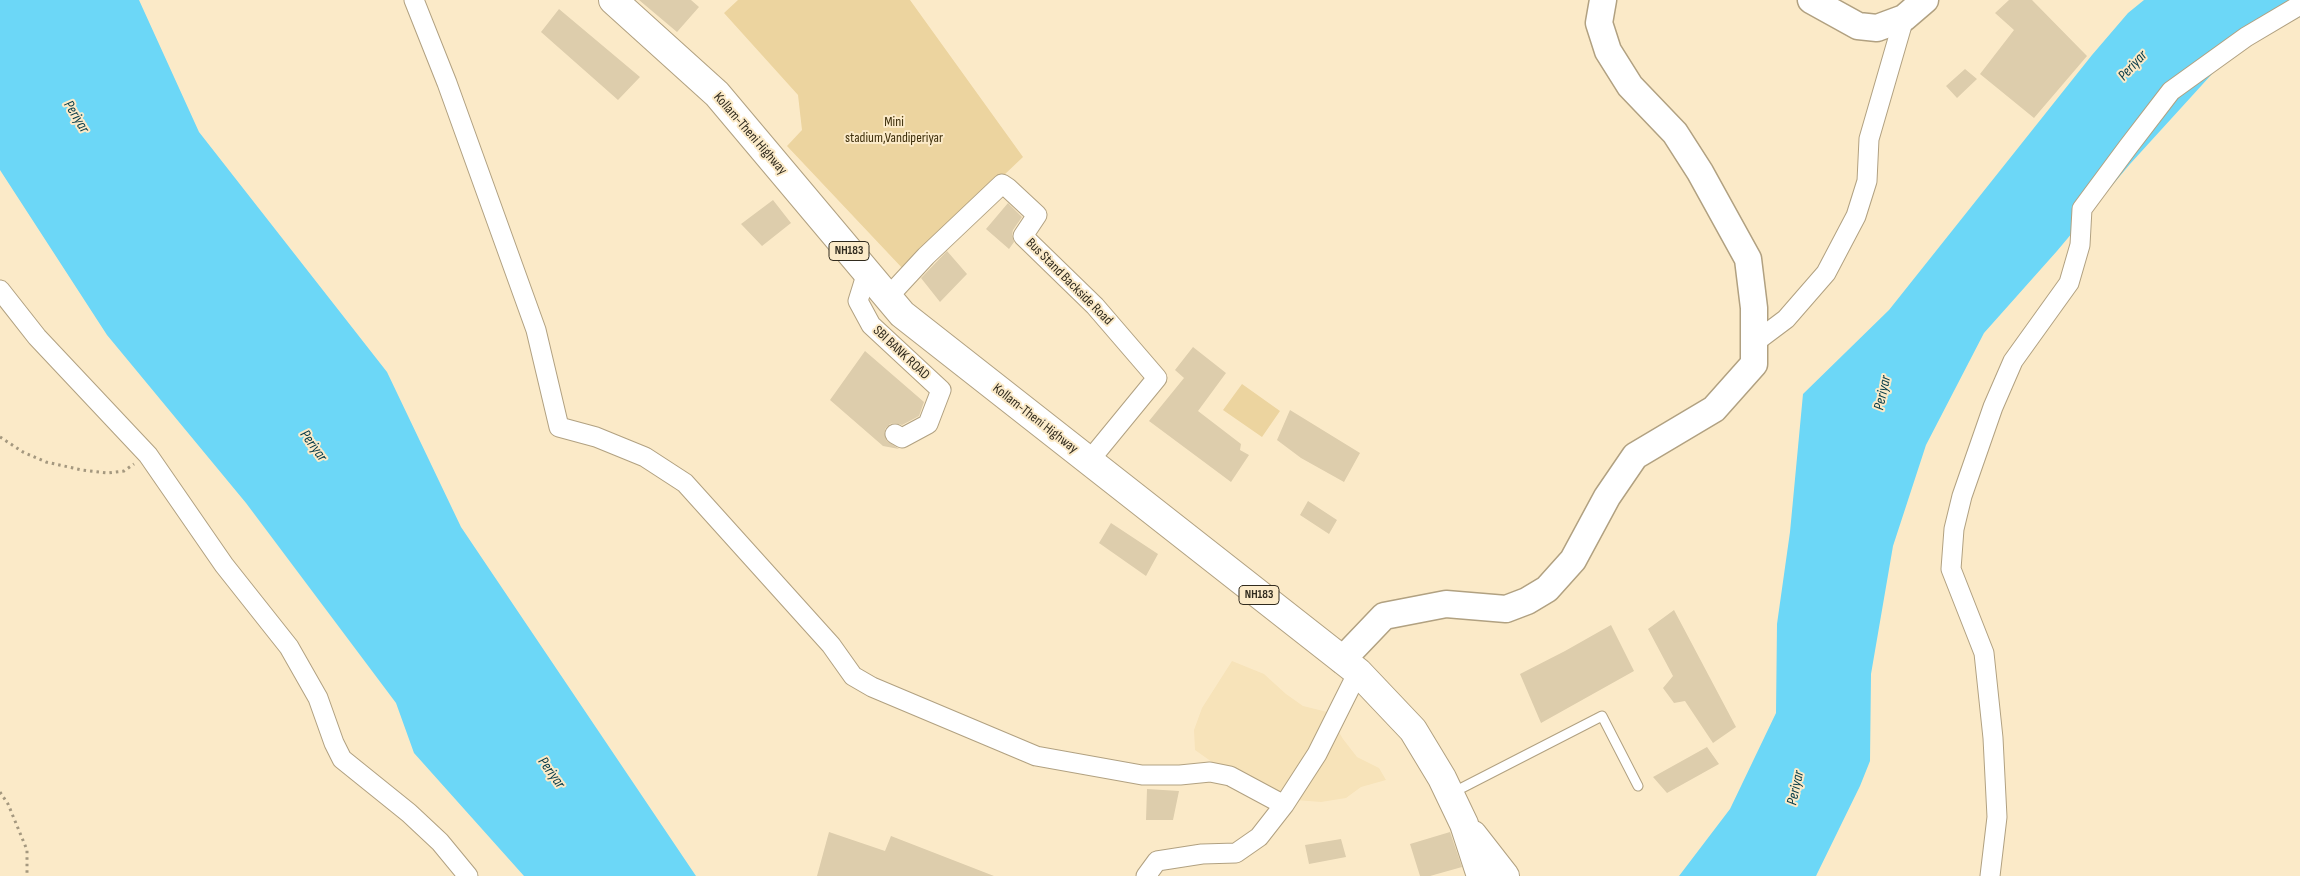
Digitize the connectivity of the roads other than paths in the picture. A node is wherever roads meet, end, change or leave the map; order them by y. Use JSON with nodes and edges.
{"nodes":[{"id":1,"x":414,"y":0,"type":"edge"},
{"id":2,"x":613,"y":0,"type":"edge"},
{"id":3,"x":1602,"y":0,"type":"edge"},
{"id":4,"x":1811,"y":0,"type":"edge"},
{"id":5,"x":1925,"y":0,"type":"edge"},
{"id":6,"x":2300,"y":5,"type":"edge"},
{"id":7,"x":1904,"y":18,"type":"junction"},
{"id":8,"x":867,"y":272,"type":"junction"},
{"id":9,"x":0,"y":290,"type":"edge"},
{"id":10,"x":888,"y":297,"type":"junction"},
{"id":11,"x":1754,"y":342,"type":"junction"},
{"id":12,"x":895,"y":434,"type":"dead end"},
{"id":13,"x":1104,"y":470,"type":"junction"},
{"id":14,"x":1350,"y":666,"type":"junction"},
{"id":15,"x":1638,"y":786,"type":"dead end"},
{"id":16,"x":1449,"y":794,"type":"junction"},
{"id":17,"x":1284,"y":805,"type":"junction"},
{"id":18,"x":1464,"y":824,"type":"junction"},
{"id":19,"x":468,"y":876,"type":"edge"},
{"id":20,"x":1146,"y":876,"type":"edge"},
{"id":21,"x":1480,"y":876,"type":"edge"},
{"id":22,"x":1505,"y":876,"type":"edge"},
{"id":23,"x":1990,"y":876,"type":"edge"}],
"edges":[{"from":1,"to":17,"type":"street"},
{"from":2,"to":8,"type":"highway","name":"Kollam-Theni Highway","number":"NH183"},
{"from":3,"to":11,"type":"street"},
{"from":4,"to":7,"type":"street"},
{"from":5,"to":7,"type":"street"},
{"from":6,"to":23,"type":"street"},
{"from":7,"to":11,"type":"street"},
{"from":8,"to":10,"type":"highway","name":"Kollam-Theni Highway","number":"NH183"},
{"from":8,"to":12,"type":"street","name":"SBI BANK ROAD"},
{"from":9,"to":19,"type":"street"},
{"from":10,"to":13,"type":"highway","name":"Kollam-Theni Highway","number":"NH183"},
{"from":10,"to":13,"type":"street","name":"Bus Stand Backside Road"},
{"from":11,"to":14,"type":"street"},
{"from":13,"to":14,"type":"highway","name":"Kollam-Theni Highway","number":"NH183"},
{"from":14,"to":16,"type":"highway","name":"Kollam-Theni Highway","number":"NH183"},
{"from":14,"to":17,"type":"street"},
{"from":15,"to":16,"type":"lane"},
{"from":16,"to":18,"type":"highway","name":"Kollam-Theni Highway","number":"NH183"},
{"from":17,"to":20,"type":"street"},
{"from":18,"to":21,"type":"highway"},
{"from":18,"to":22,"type":"highway","number":"NH183"}]}
